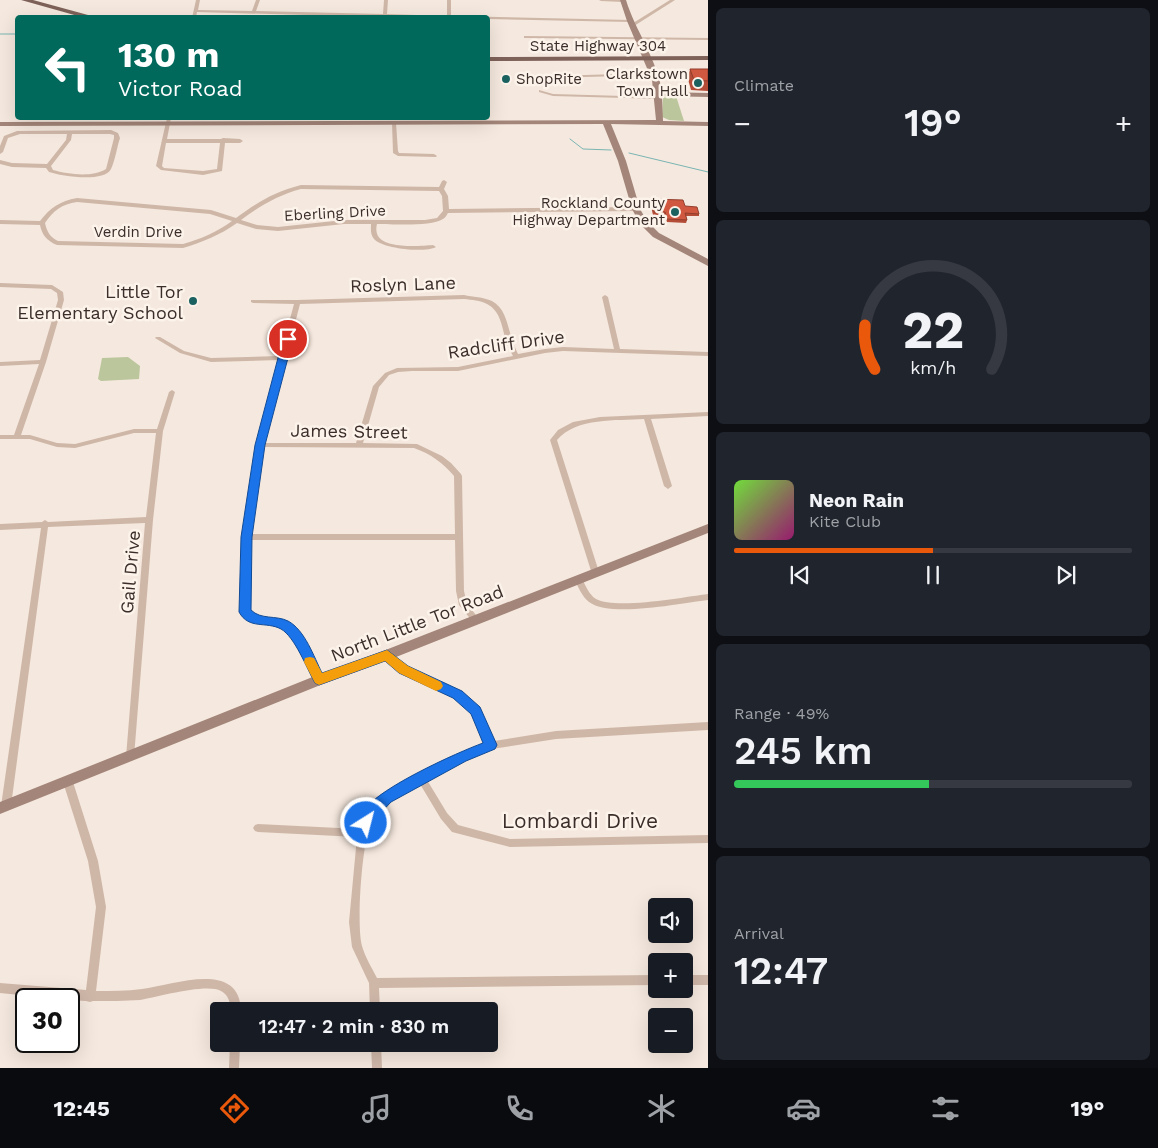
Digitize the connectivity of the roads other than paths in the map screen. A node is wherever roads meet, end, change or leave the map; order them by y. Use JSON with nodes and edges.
{"nodes":[{"id":1,"x":25,"y":0,"type":"edge"},
{"id":2,"x":198,"y":0,"type":"edge"},
{"id":3,"x":258,"y":0,"type":"edge"},
{"id":4,"x":386,"y":0,"type":"edge"},
{"id":5,"x":448,"y":0,"type":"edge"},
{"id":6,"x":601,"y":0,"type":"edge"},
{"id":7,"x":623,"y":0,"type":"edge"},
{"id":8,"x":673,"y":0,"type":"edge"},
{"id":9,"x":196,"y":11,"type":"junction"},
{"id":10,"x":254,"y":12,"type":"junction"},
{"id":11,"x":84,"y":15,"type":"edge"},
{"id":12,"x":195,"y":15,"type":"edge"},
{"id":13,"x":283,"y":15,"type":"edge"},
{"id":14,"x":385,"y":15,"type":"joint"},
{"id":15,"x":449,"y":15,"type":"edge"},
{"id":16,"x":490,"y":18,"type":"edge"},
{"id":17,"x":631,"y":23,"type":"junction"},
{"id":18,"x":526,"y":37,"type":"dead end"},
{"id":19,"x":638,"y":38,"type":"junction"},
{"id":20,"x":708,"y":39,"type":"edge"},
{"id":21,"x":708,"y":56,"type":"edge"},
{"id":22,"x":490,"y":58,"type":"edge"},
{"id":23,"x":647,"y":58,"type":"junction"},
{"id":24,"x":654,"y":74,"type":"junction"},
{"id":25,"x":550,"y":77,"type":"dead end"},
{"id":26,"x":541,"y":91,"type":"dead end"},
{"id":27,"x":708,"y":95,"type":"edge"},
{"id":28,"x":659,"y":96,"type":"junction"},
{"id":29,"x":168,"y":121,"type":"edge"},
{"id":30,"x":606,"y":122,"type":"junction"},
{"id":31,"x":394,"y":123,"type":"junction"},
{"id":32,"x":660,"y":123,"type":"junction"},
{"id":33,"x":0,"y":124,"type":"edge"},
{"id":34,"x":708,"y":124,"type":"edge"},
{"id":35,"x":70,"y":132,"type":"junction"},
{"id":36,"x":223,"y":140,"type":"junction"},
{"id":37,"x":165,"y":141,"type":"junction"},
{"id":38,"x":240,"y":141,"type":"dead end"},
{"id":39,"x":1,"y":149,"type":"edge"},
{"id":40,"x":434,"y":156,"type":"dead end"},
{"id":41,"x":0,"y":162,"type":"edge"},
{"id":42,"x":48,"y":166,"type":"junction"},
{"id":43,"x":444,"y":182,"type":"dead end"},
{"id":44,"x":442,"y":189,"type":"junction"},
{"id":45,"x":636,"y":209,"type":"junction"},
{"id":46,"x":446,"y":211,"type":"junction"},
{"id":47,"x":237,"y":220,"type":"junction"},
{"id":48,"x":0,"y":222,"type":"edge"},
{"id":49,"x":374,"y":222,"type":"junction"},
{"id":50,"x":42,"y":223,"type":"junction"},
{"id":51,"x":433,"y":247,"type":"dead end"},
{"id":52,"x":708,"y":263,"type":"edge"},
{"id":53,"x":0,"y":284,"type":"edge"},
{"id":54,"x":605,"y":297,"type":"dead end"},
{"id":55,"x":253,"y":301,"type":"dead end"},
{"id":56,"x":297,"y":302,"type":"junction"},
{"id":57,"x":158,"y":338,"type":"dead end"},
{"id":58,"x":617,"y":350,"type":"junction"},
{"id":59,"x":708,"y":354,"type":"edge"},
{"id":60,"x":516,"y":356,"type":"junction"},
{"id":61,"x":283,"y":358,"type":"junction"},
{"id":62,"x":43,"y":362,"type":"junction"},
{"id":63,"x":0,"y":364,"type":"edge"},
{"id":64,"x":172,"y":392,"type":"dead end"},
{"id":65,"x":708,"y":414,"type":"edge"},
{"id":66,"x":647,"y":417,"type":"junction"},
{"id":67,"x":160,"y":430,"type":"junction"},
{"id":68,"x":17,"y":436,"type":"junction"},
{"id":69,"x":0,"y":437,"type":"edge"},
{"id":70,"x":260,"y":445,"type":"junction"},
{"id":71,"x":359,"y":445,"type":"junction"},
{"id":72,"x":668,"y":486,"type":"dead end"},
{"id":73,"x":149,"y":520,"type":"junction"},
{"id":74,"x":45,"y":523,"type":"junction"},
{"id":75,"x":0,"y":527,"type":"edge"},
{"id":76,"x":708,"y":528,"type":"edge"},
{"id":77,"x":246,"y":537,"type":"junction"},
{"id":78,"x":459,"y":537,"type":"junction"},
{"id":79,"x":595,"y":572,"type":"junction"},
{"id":80,"x":578,"y":579,"type":"junction"},
{"id":81,"x":708,"y":597,"type":"edge"},
{"id":82,"x":476,"y":620,"type":"junction"},
{"id":83,"x":387,"y":655,"type":"junction"},
{"id":84,"x":319,"y":680,"type":"junction"},
{"id":85,"x":708,"y":726,"type":"edge"},
{"id":86,"x":491,"y":745,"type":"junction"},
{"id":87,"x":130,"y":757,"type":"junction"},
{"id":88,"x":421,"y":778,"type":"junction"},
{"id":89,"x":68,"y":782,"type":"junction"},
{"id":90,"x":3,"y":807,"type":"edge"},
{"id":91,"x":258,"y":828,"type":"dead end"},
{"id":92,"x":362,"y":833,"type":"junction"},
{"id":93,"x":708,"y":839,"type":"edge"},
{"id":94,"x":648,"y":980,"type":"edge"},
{"id":95,"x":693,"y":980,"type":"edge"},
{"id":96,"x":708,"y":980,"type":"edge"},
{"id":97,"x":374,"y":983,"type":"junction"},
{"id":98,"x":0,"y":988,"type":"edge"},
{"id":99,"x":90,"y":997,"type":"junction"},
{"id":100,"x":236,"y":1002,"type":"edge"},
{"id":101,"x":375,"y":1002,"type":"edge"},
{"id":102,"x":235,"y":1052,"type":"edge"},
{"id":103,"x":376,"y":1052,"type":"edge"},
{"id":104,"x":234,"y":1068,"type":"edge"},
{"id":105,"x":377,"y":1068,"type":"edge"}],
"edges":[{"from":1,"to":11,"type":"main road"},
{"from":2,"to":9,"type":"street"},
{"from":3,"to":10,"type":"street"},
{"from":4,"to":14,"type":"street"},
{"from":5,"to":15,"type":"street"},
{"from":6,"to":7,"type":"street"},
{"from":7,"to":17,"type":"street"},
{"from":8,"to":17,"type":"street"},
{"from":9,"to":10,"type":"street"},
{"from":9,"to":12,"type":"street"},
{"from":10,"to":13,"type":"street"},
{"from":13,"to":14,"type":"street"},
{"from":16,"to":17,"type":"street"},
{"from":17,"to":19,"type":"street"},
{"from":18,"to":19,"type":"street"},
{"from":19,"to":20,"type":"street"},
{"from":19,"to":23,"type":"street"},
{"from":21,"to":23,"type":"main road","name":"State Highway 304"},
{"from":22,"to":23,"type":"main road","name":"State Highway 304"},
{"from":23,"to":24,"type":"street"},
{"from":24,"to":25,"type":"street"},
{"from":24,"to":28,"type":"street"},
{"from":26,"to":28,"type":"street"},
{"from":27,"to":28,"type":"street"},
{"from":28,"to":32,"type":"street"},
{"from":29,"to":31,"type":"street"},
{"from":29,"to":33,"type":"street"},
{"from":29,"to":37,"type":"street"},
{"from":30,"to":31,"type":"street"},
{"from":30,"to":32,"type":"street"},
{"from":30,"to":45,"type":"street"},
{"from":31,"to":40,"type":"street"},
{"from":32,"to":34,"type":"street"},
{"from":35,"to":39,"type":"street"},
{"from":35,"to":42,"type":"street"},
{"from":35,"to":42,"type":"street"},
{"from":36,"to":37,"type":"street"},
{"from":36,"to":37,"type":"street"},
{"from":36,"to":38,"type":"street"},
{"from":41,"to":42,"type":"street"},
{"from":43,"to":44,"type":"street"},
{"from":44,"to":46,"type":"street"},
{"from":44,"to":47,"type":"street","name":"Verdin Drive"},
{"from":45,"to":46,"type":"street","name":"Eberling Drive"},
{"from":45,"to":52,"type":"street"},
{"from":46,"to":49,"type":"street","name":"Eberling Drive"},
{"from":47,"to":49,"type":"street","name":"Eberling Drive"},
{"from":47,"to":50,"type":"street","name":"Eberling Drive"},
{"from":47,"to":50,"type":"street","name":"Verdin Drive"},
{"from":48,"to":50,"type":"street"},
{"from":49,"to":51,"type":"street"},
{"from":53,"to":62,"type":"street"},
{"from":54,"to":58,"type":"street"},
{"from":55,"to":56,"type":"street","name":"Roslyn Lane"},
{"from":56,"to":60,"type":"street","name":"Roslyn Lane"},
{"from":56,"to":61,"type":"street"},
{"from":57,"to":61,"type":"street"},
{"from":58,"to":59,"type":"street","name":"Radcliff Drive"},
{"from":58,"to":60,"type":"street","name":"Radcliff Drive"},
{"from":60,"to":71,"type":"street","name":"Radcliff Drive"},
{"from":61,"to":70,"type":"street"},
{"from":62,"to":63,"type":"street"},
{"from":62,"to":68,"type":"street"},
{"from":64,"to":67,"type":"street","name":"Gail Drive"},
{"from":65,"to":66,"type":"street"},
{"from":66,"to":72,"type":"street"},
{"from":66,"to":79,"type":"street"},
{"from":67,"to":68,"type":"street"},
{"from":67,"to":73,"type":"street","name":"Gail Drive"},
{"from":68,"to":69,"type":"street"},
{"from":70,"to":71,"type":"street","name":"James Street"},
{"from":70,"to":77,"type":"street"},
{"from":71,"to":78,"type":"street","name":"James Street"},
{"from":73,"to":74,"type":"street"},
{"from":73,"to":87,"type":"street","name":"Gail Drive"},
{"from":74,"to":75,"type":"street"},
{"from":74,"to":90,"type":"street"},
{"from":76,"to":79,"type":"street","name":"North Little Tor Road"},
{"from":77,"to":78,"type":"street"},
{"from":77,"to":84,"type":"street"},
{"from":78,"to":82,"type":"street","name":"James Street"},
{"from":79,"to":80,"type":"street","name":"North Little Tor Road"},
{"from":80,"to":81,"type":"street"},
{"from":80,"to":82,"type":"street","name":"North Little Tor Road"},
{"from":82,"to":83,"type":"street","name":"North Little Tor Road"},
{"from":83,"to":84,"type":"street","name":"North Little Tor Road"},
{"from":83,"to":86,"type":"street"},
{"from":84,"to":87,"type":"street","name":"North Little Tor Road"},
{"from":85,"to":86,"type":"street"},
{"from":86,"to":88,"type":"street"},
{"from":87,"to":89,"type":"street","name":"North Little Tor Road"},
{"from":88,"to":92,"type":"street"},
{"from":88,"to":93,"type":"street","name":"Lombardi Drive"},
{"from":89,"to":90,"type":"street","name":"North Little Tor Road"},
{"from":89,"to":99,"type":"street"},
{"from":91,"to":92,"type":"street"},
{"from":92,"to":97,"type":"street"},
{"from":94,"to":97,"type":"street"},
{"from":95,"to":96,"type":"street"},
{"from":97,"to":101,"type":"street"},
{"from":98,"to":99,"type":"street"},
{"from":99,"to":100,"type":"street"},
{"from":102,"to":104,"type":"street"},
{"from":103,"to":105,"type":"street"}]}
